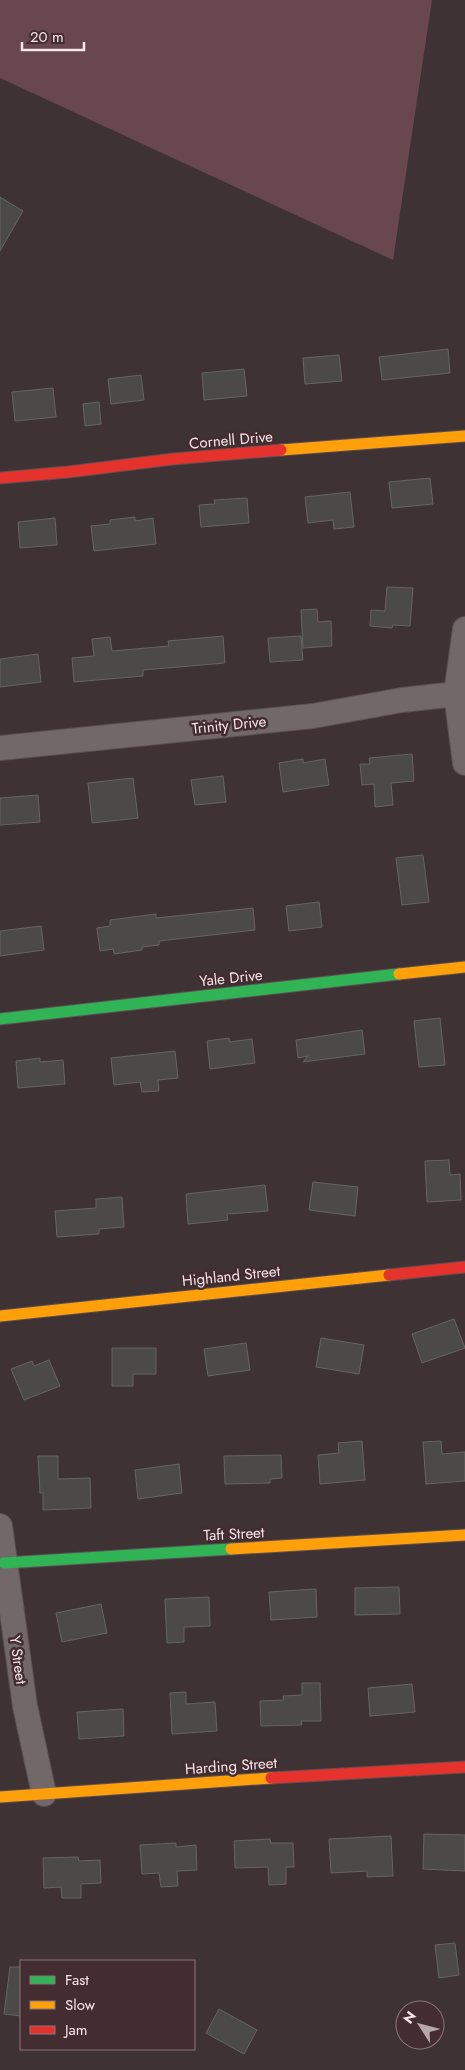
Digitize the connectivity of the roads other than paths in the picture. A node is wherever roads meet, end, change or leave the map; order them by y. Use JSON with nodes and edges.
{"nodes":[{"id":1,"x":465,"y":436,"type":"edge"},
{"id":2,"x":0,"y":478,"type":"edge"},
{"id":3,"x":465,"y":629,"type":"edge"},
{"id":4,"x":456,"y":694,"type":"junction"},
{"id":5,"x":0,"y":748,"type":"edge"},
{"id":6,"x":465,"y":763,"type":"edge"},
{"id":7,"x":465,"y":967,"type":"edge"},
{"id":8,"x":0,"y":1019,"type":"edge"},
{"id":9,"x":465,"y":1266,"type":"edge"},
{"id":10,"x":0,"y":1316,"type":"edge"},
{"id":11,"x":0,"y":1526,"type":"edge"},
{"id":12,"x":465,"y":1535,"type":"edge"},
{"id":13,"x":4,"y":1563,"type":"junction"},
{"id":14,"x":465,"y":1768,"type":"edge"},
{"id":15,"x":44,"y":1794,"type":"junction"},
{"id":16,"x":0,"y":1797,"type":"edge"}],
"edges":[{"from":1,"to":2,"type":"street","name":"Cornell Drive"},
{"from":3,"to":4,"type":"street"},
{"from":4,"to":5,"type":"street","name":"Trinity Drive"},
{"from":4,"to":6,"type":"street"},
{"from":7,"to":8,"type":"street","name":"Yale Drive"},
{"from":9,"to":10,"type":"street","name":"Highland Street"},
{"from":11,"to":13,"type":"street","name":"Y Street"},
{"from":12,"to":13,"type":"street","name":"Taft Street"},
{"from":13,"to":15,"type":"street","name":"Y Street"},
{"from":14,"to":15,"type":"street","name":"Harding Street"},
{"from":15,"to":16,"type":"street","name":"Harding Street"}]}
